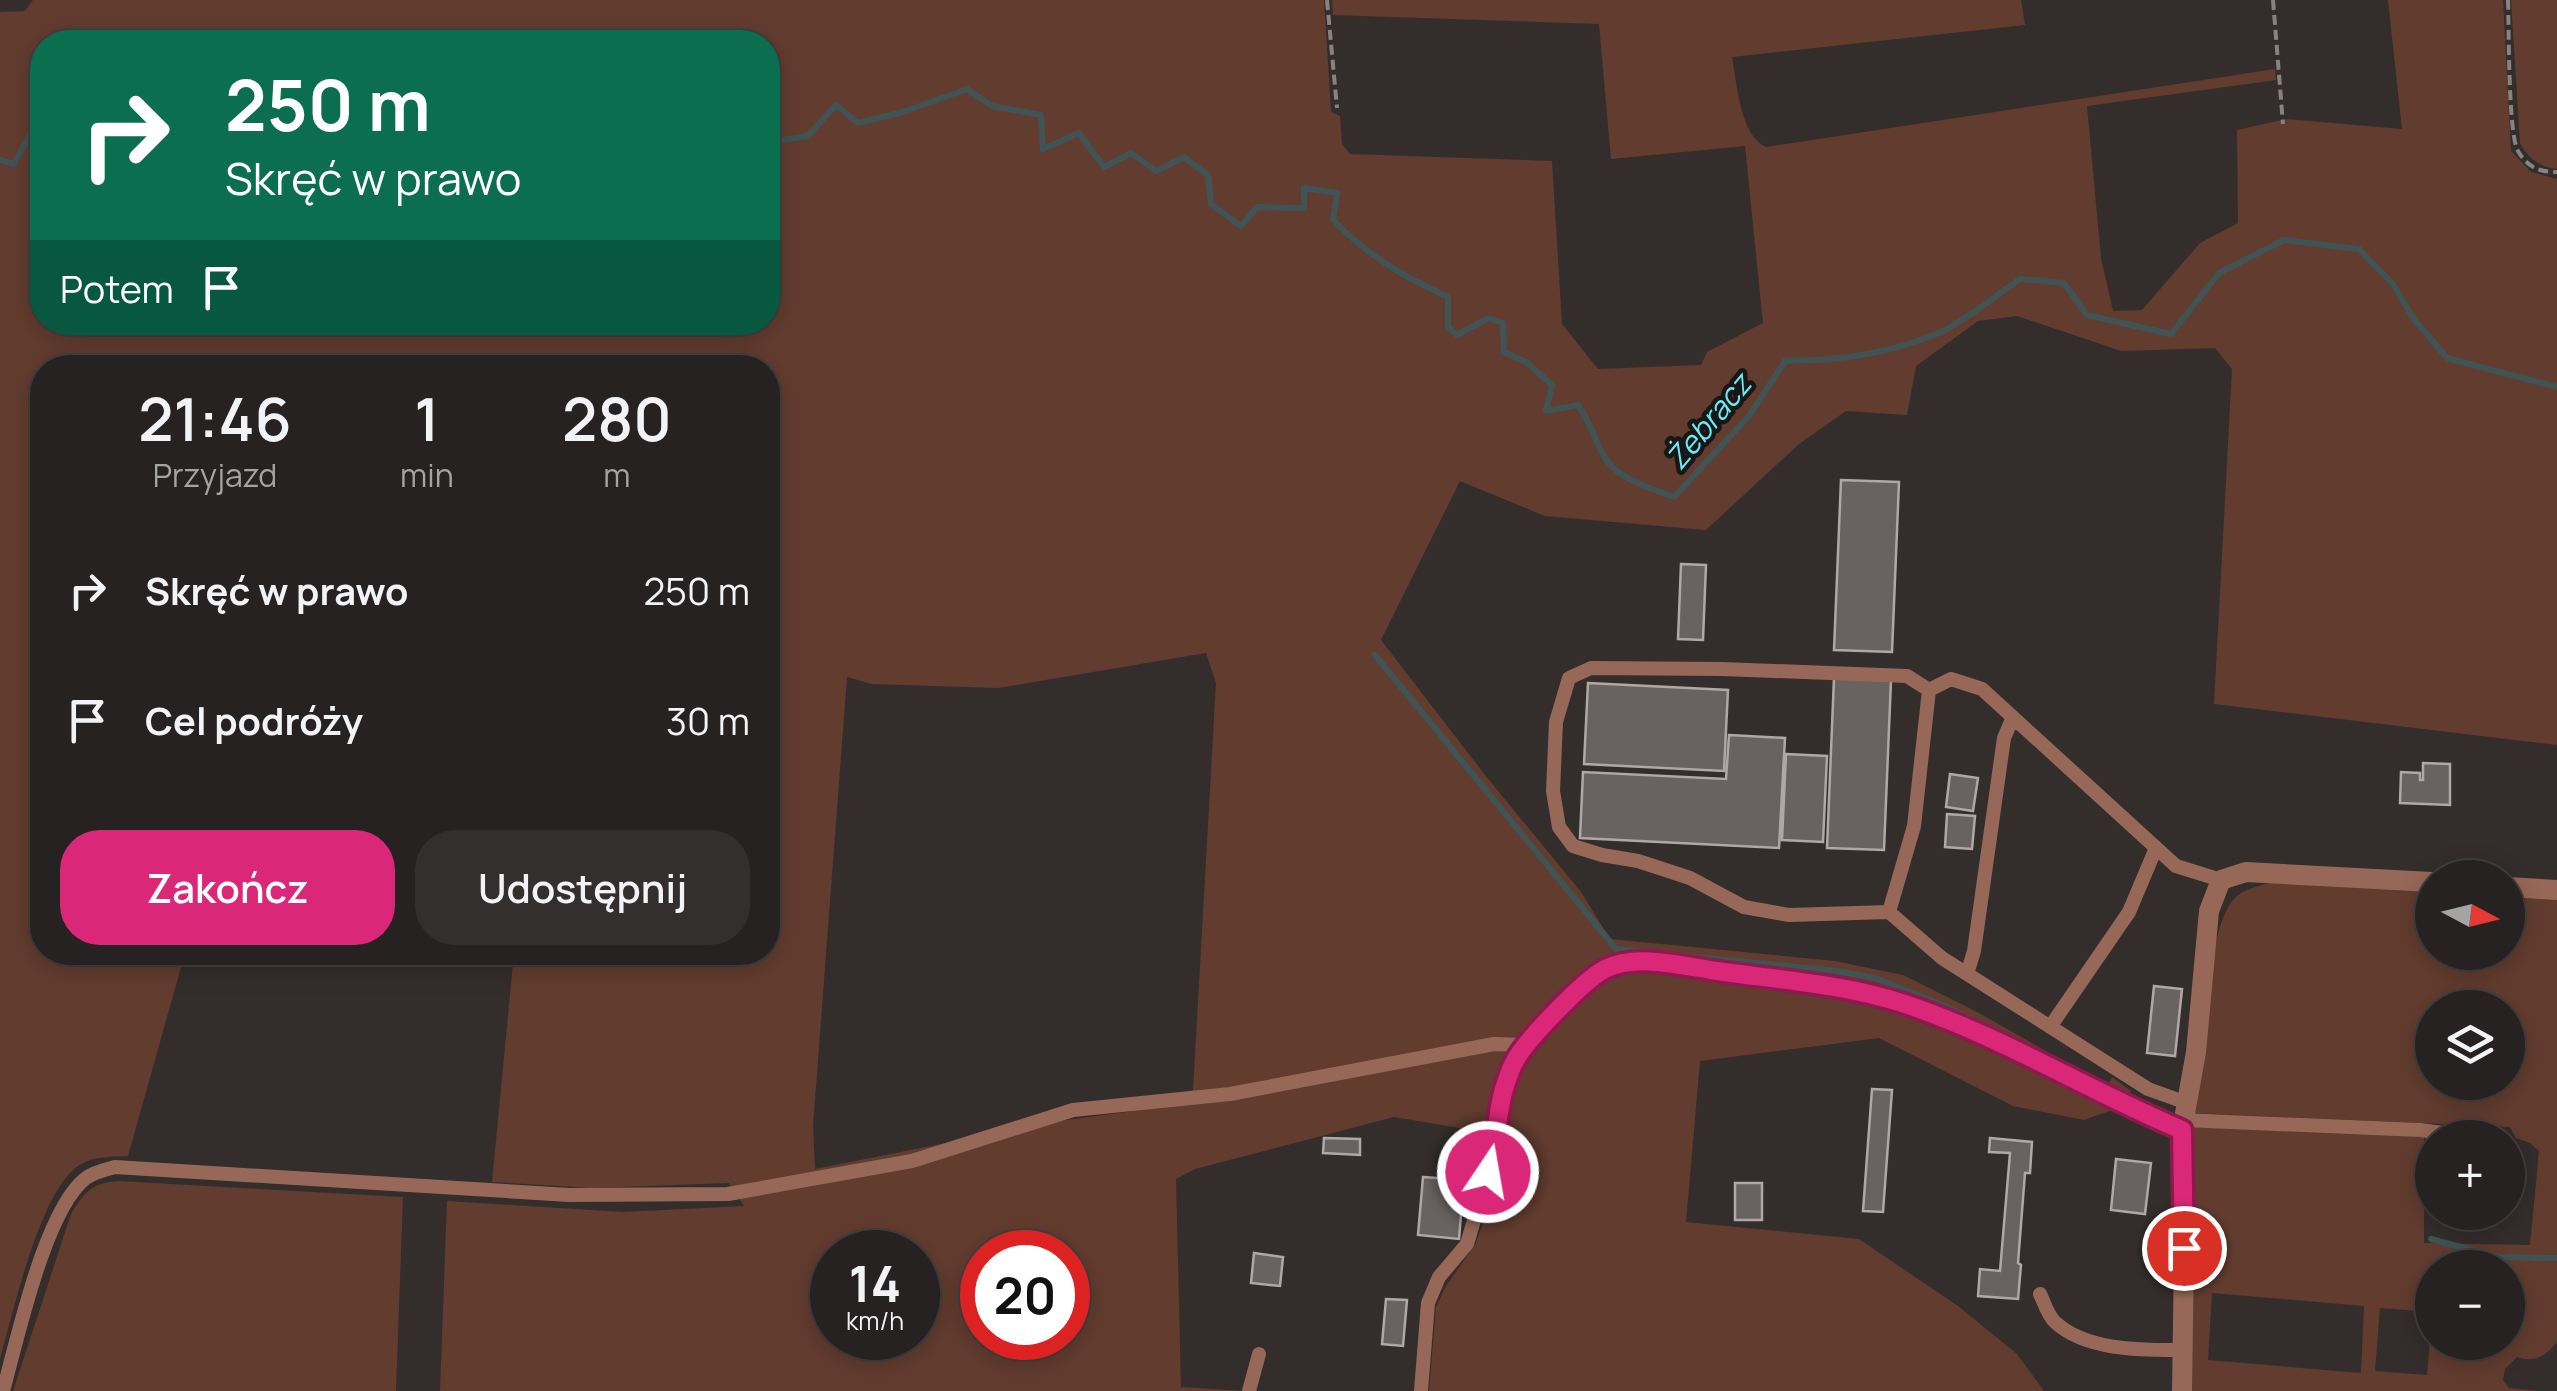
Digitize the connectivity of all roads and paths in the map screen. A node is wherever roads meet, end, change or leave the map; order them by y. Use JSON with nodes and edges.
{"nodes":[{"id":1,"x":1327,"y":0,"type":"edge"},
{"id":2,"x":2272,"y":0,"type":"edge"},
{"id":3,"x":2508,"y":0,"type":"edge"},
{"id":4,"x":1336,"y":108,"type":"dead end"},
{"id":5,"x":2283,"y":124,"type":"dead end"},
{"id":6,"x":2557,"y":172,"type":"edge"},
{"id":7,"x":1929,"y":690,"type":"junction"},
{"id":8,"x":2013,"y":717,"type":"junction"},
{"id":9,"x":2156,"y":848,"type":"junction"},
{"id":10,"x":2221,"y":880,"type":"junction"},
{"id":11,"x":2415,"y":881,"type":"edge"},
{"id":12,"x":2525,"y":888,"type":"edge"},
{"id":13,"x":2557,"y":890,"type":"edge"},
{"id":14,"x":1889,"y":912,"type":"junction"},
{"id":15,"x":1967,"y":974,"type":"junction"},
{"id":16,"x":2050,"y":1027,"type":"junction"},
{"id":17,"x":1528,"y":1045,"type":"junction"},
{"id":18,"x":2184,"y":1118,"type":"junction"},
{"id":19,"x":2415,"y":1130,"type":"edge"},
{"id":20,"x":2040,"y":1294,"type":"dead end"},
{"id":21,"x":2182,"y":1350,"type":"junction"},
{"id":22,"x":1259,"y":1354,"type":"dead end"},
{"id":23,"x":3,"y":1391,"type":"edge"},
{"id":24,"x":1249,"y":1391,"type":"edge"},
{"id":25,"x":1421,"y":1391,"type":"edge"},
{"id":26,"x":2182,"y":1391,"type":"edge"}],
"edges":[{"from":1,"to":4,"type":"path"},
{"from":2,"to":5,"type":"path"},
{"from":3,"to":6,"type":"path"},
{"from":7,"to":8,"type":"lane"},
{"from":7,"to":14,"type":"lane"},
{"from":7,"to":14,"type":"lane"},
{"from":8,"to":9,"type":"lane"},
{"from":8,"to":15,"type":"lane"},
{"from":9,"to":10,"type":"lane"},
{"from":9,"to":16,"type":"lane"},
{"from":10,"to":11,"type":"street"},
{"from":10,"to":18,"type":"street"},
{"from":12,"to":13,"type":"street"},
{"from":14,"to":15,"type":"lane"},
{"from":15,"to":16,"type":"lane"},
{"from":16,"to":18,"type":"lane"},
{"from":17,"to":18,"type":"lane"},
{"from":17,"to":23,"type":"lane"},
{"from":17,"to":25,"type":"lane"},
{"from":18,"to":19,"type":"lane"},
{"from":18,"to":21,"type":"street"},
{"from":20,"to":21,"type":"lane"},
{"from":21,"to":26,"type":"street"},
{"from":22,"to":24,"type":"lane"}]}
